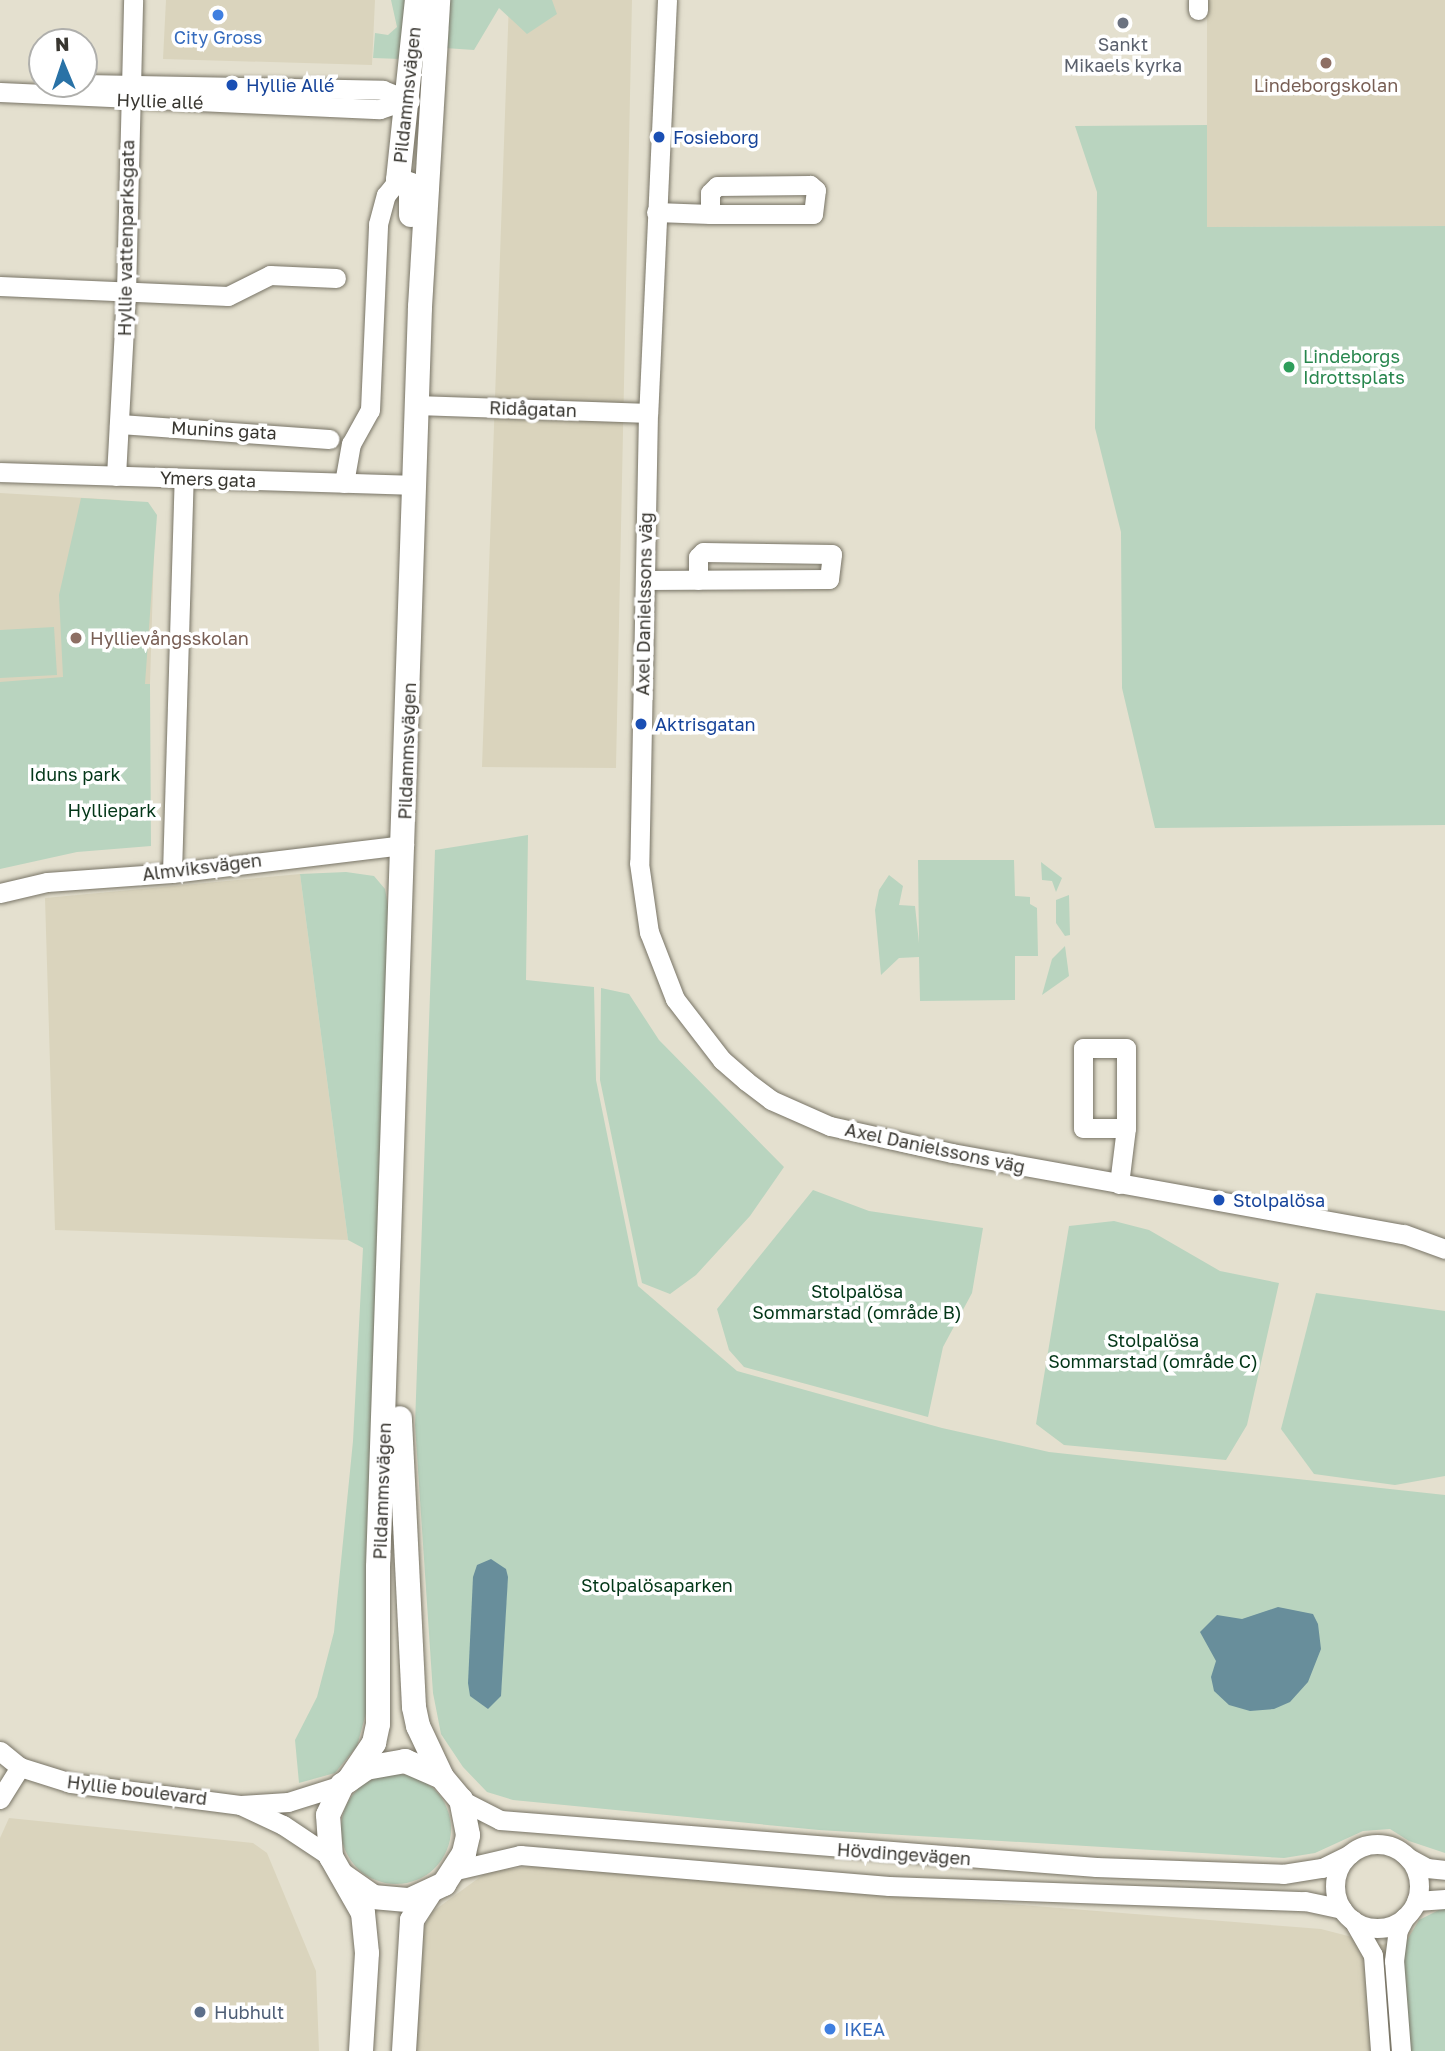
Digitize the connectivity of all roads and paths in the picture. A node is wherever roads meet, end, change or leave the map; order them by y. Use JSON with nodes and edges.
{"nodes":[{"id":1,"x":133,"y":0,"type":"edge"},
{"id":2,"x":417,"y":0,"type":"edge"},
{"id":3,"x":438,"y":0,"type":"edge"},
{"id":4,"x":667,"y":0,"type":"edge"},
{"id":5,"x":0,"y":82,"type":"edge"},
{"id":6,"x":28,"y":83,"type":"edge"},
{"id":7,"x":98,"y":86,"type":"edge"},
{"id":8,"x":0,"y":92,"type":"edge"},
{"id":9,"x":130,"y":92,"type":"junction"},
{"id":10,"x":403,"y":101,"type":"junction"},
{"id":11,"x":432,"y":104,"type":"junction"},
{"id":12,"x":398,"y":180,"type":"junction"},
{"id":13,"x":656,"y":212,"type":"junction"},
{"id":14,"x":710,"y":214,"type":"junction"},
{"id":15,"x":336,"y":278,"type":"dead end"},
{"id":16,"x":0,"y":286,"type":"edge"},
{"id":17,"x":126,"y":292,"type":"junction"},
{"id":18,"x":420,"y":307,"type":"junction"},
{"id":19,"x":418,"y":405,"type":"junction"},
{"id":20,"x":648,"y":413,"type":"junction"},
{"id":21,"x":118,"y":424,"type":"junction"},
{"id":22,"x":329,"y":439,"type":"dead end"},
{"id":23,"x":0,"y":472,"type":"edge"},
{"id":24,"x":116,"y":476,"type":"junction"},
{"id":25,"x":184,"y":478,"type":"junction"},
{"id":26,"x":344,"y":483,"type":"junction"},
{"id":27,"x":416,"y":485,"type":"junction"},
{"id":28,"x":645,"y":580,"type":"junction"},
{"id":29,"x":698,"y":580,"type":"junction"},
{"id":30,"x":404,"y":845,"type":"junction"},
{"id":31,"x":172,"y":873,"type":"junction"},
{"id":32,"x":0,"y":893,"type":"edge"},
{"id":33,"x":1126,"y":1128,"type":"junction"},
{"id":34,"x":1119,"y":1184,"type":"junction"},
{"id":35,"x":394,"y":1195,"type":"junction"},
{"id":36,"x":1445,"y":1249,"type":"edge"},
{"id":37,"x":0,"y":1751,"type":"edge"},
{"id":38,"x":20,"y":1767,"type":"junction"},
{"id":39,"x":442,"y":1777,"type":"junction"},
{"id":40,"x":345,"y":1782,"type":"junction"},
{"id":41,"x":0,"y":1799,"type":"edge"},
{"id":42,"x":461,"y":1800,"type":"junction"},
{"id":43,"x":240,"y":1805,"type":"junction"},
{"id":44,"x":1349,"y":1855,"type":"junction"},
{"id":45,"x":1407,"y":1856,"type":"junction"},
{"id":46,"x":337,"y":1866,"type":"junction"},
{"id":47,"x":456,"y":1870,"type":"junction"},
{"id":48,"x":1445,"y":1870,"type":"edge"},
{"id":49,"x":429,"y":1895,"type":"junction"},
{"id":50,"x":1445,"y":1899,"type":"edge"},
{"id":51,"x":1411,"y":1909,"type":"junction"},
{"id":52,"x":1347,"y":1914,"type":"junction"},
{"id":53,"x":362,"y":2051,"type":"edge"},
{"id":54,"x":404,"y":2051,"type":"edge"},
{"id":55,"x":1380,"y":2051,"type":"edge"},
{"id":56,"x":1401,"y":2051,"type":"edge"}],
"edges":[{"from":1,"to":9,"type":"street","name":"Hyllie vattenparksgata"},
{"from":2,"to":10,"type":"main road","name":"Pildammsvägen"},
{"from":3,"to":11,"type":"main road","name":"Pildammsvägen"},
{"from":4,"to":13,"type":"street","name":"Axel Danielssons väg"},
{"from":5,"to":6,"type":"street"},
{"from":7,"to":9,"type":"street","name":"Hyllie allé"},
{"from":8,"to":9,"type":"street","name":"Hyllie allé"},
{"from":9,"to":10,"type":"street","name":"Hyllie allé"},
{"from":9,"to":17,"type":"street","name":"Hyllie vattenparksgata"},
{"from":10,"to":11,"type":"street","name":"Hyllie allé"},
{"from":10,"to":12,"type":"main road","name":"Pildammsvägen"},
{"from":11,"to":18,"type":"main road","name":"Pildammsvägen"},
{"from":12,"to":18,"type":"main road","name":"Pildammsvägen"},
{"from":12,"to":26,"type":"street"},
{"from":13,"to":14,"type":"street"},
{"from":13,"to":20,"type":"street","name":"Axel Danielssons väg"},
{"from":14,"to":14,"type":"street"},
{"from":15,"to":17,"type":"street"},
{"from":16,"to":17,"type":"street"},
{"from":17,"to":21,"type":"street","name":"Hyllie vattenparksgata"},
{"from":18,"to":19,"type":"main road","name":"Pildammsvägen"},
{"from":19,"to":20,"type":"street","name":"Ridågatan"},
{"from":19,"to":27,"type":"main road","name":"Pildammsvägen"},
{"from":20,"to":28,"type":"street","name":"Axel Danielssons väg"},
{"from":21,"to":22,"type":"street","name":"Munins gata"},
{"from":21,"to":24,"type":"street","name":"Hyllie vattenparksgata"},
{"from":23,"to":24,"type":"street","name":"Ymers gata"},
{"from":24,"to":25,"type":"street","name":"Ymers gata"},
{"from":25,"to":26,"type":"street","name":"Ymers gata"},
{"from":25,"to":31,"type":"street"},
{"from":26,"to":27,"type":"street","name":"Ymers gata"},
{"from":27,"to":30,"type":"main road","name":"Pildammsvägen"},
{"from":28,"to":29,"type":"street"},
{"from":28,"to":34,"type":"street","name":"Axel Danielssons väg"},
{"from":29,"to":29,"type":"street"},
{"from":30,"to":31,"type":"street","name":"Almviksvägen"},
{"from":30,"to":35,"type":"main road","name":"Pildammsvägen"},
{"from":31,"to":32,"type":"street","name":"Almviksvägen"},
{"from":33,"to":33,"type":"street"},
{"from":33,"to":34,"type":"street"},
{"from":34,"to":36,"type":"street","name":"Axel Danielssons väg"},
{"from":35,"to":39,"type":"main road","name":"Pildammsvägen"},
{"from":35,"to":40,"type":"main road","name":"Pildammsvägen"},
{"from":37,"to":38,"type":"street","name":"Hyllie boulevard"},
{"from":38,"to":41,"type":"street"},
{"from":38,"to":43,"type":"street","name":"Hyllie boulevard"},
{"from":39,"to":40,"type":"main road","name":"Pildammsvägen"},
{"from":39,"to":42,"type":"main road","name":"Pildammsvägen"},
{"from":40,"to":43,"type":"street","name":"Hyllie boulevard"},
{"from":40,"to":46,"type":"main road","name":"Pildammsvägen"},
{"from":42,"to":44,"type":"street","name":"Hövdingevägen"},
{"from":42,"to":47,"type":"main road","name":"Pildammsvägen"},
{"from":43,"to":46,"type":"street","name":"Hyllie boulevard"},
{"from":44,"to":45,"type":"street","name":"Hövdingevägen"},
{"from":44,"to":52,"type":"street"},
{"from":45,"to":48,"type":"street","name":"Hövdingevägen"},
{"from":45,"to":51,"type":"street"},
{"from":46,"to":49,"type":"main road"},
{"from":46,"to":53,"type":"main road","name":"Pildammsvägen"},
{"from":47,"to":49,"type":"main road","name":"Pildammsvägen"},
{"from":47,"to":52,"type":"street","name":"Hövdingevägen"},
{"from":49,"to":54,"type":"main road","name":"Pildammsvägen"},
{"from":50,"to":51,"type":"street","name":"Hövdingevägen"},
{"from":51,"to":52,"type":"street","name":"Hövdingevägen"},
{"from":51,"to":56,"type":"street"},
{"from":52,"to":55,"type":"street"}]}
